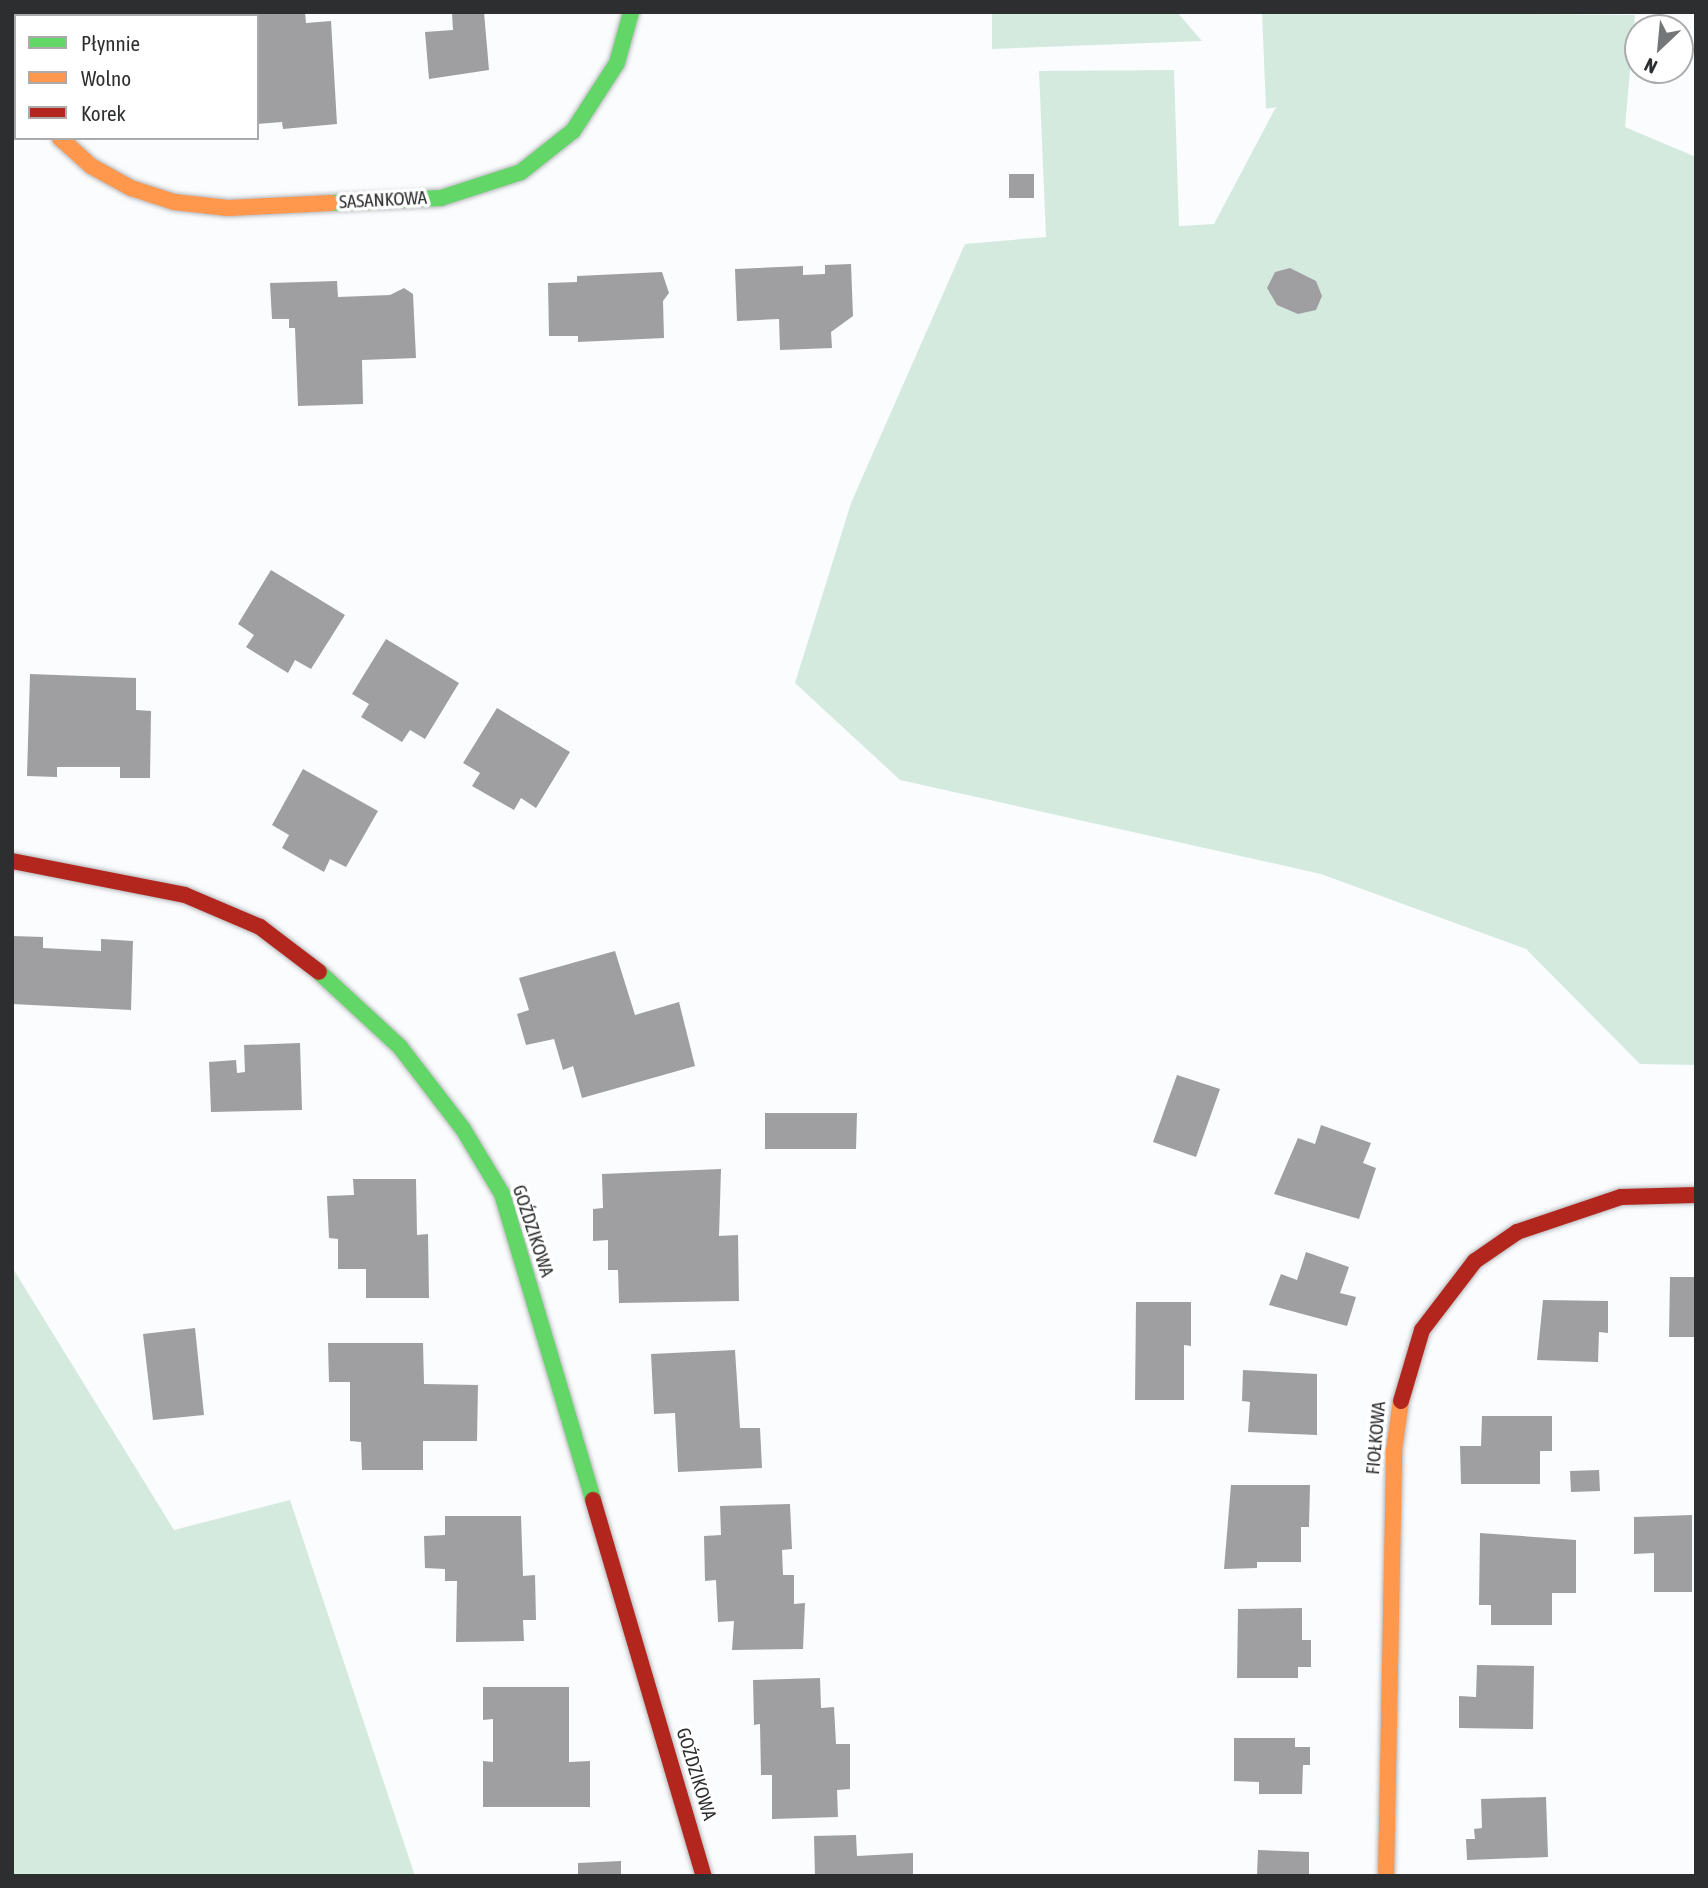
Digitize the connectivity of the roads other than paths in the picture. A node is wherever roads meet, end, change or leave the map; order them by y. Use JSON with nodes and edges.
{"nodes":[{"id":1,"x":631,"y":12,"type":"edge"},
{"id":2,"x":62,"y":140,"type":"edge"},
{"id":3,"x":12,"y":861,"type":"edge"},
{"id":4,"x":1696,"y":1195,"type":"edge"},
{"id":5,"x":704,"y":1876,"type":"edge"},
{"id":6,"x":1387,"y":1876,"type":"edge"}],
"edges":[{"from":1,"to":2,"type":"street","name":"SASANKOWA"},
{"from":3,"to":5,"type":"street","name":"GOŹDZIKOWA"},
{"from":4,"to":6,"type":"street","name":"FIOŁKOWA"}]}
